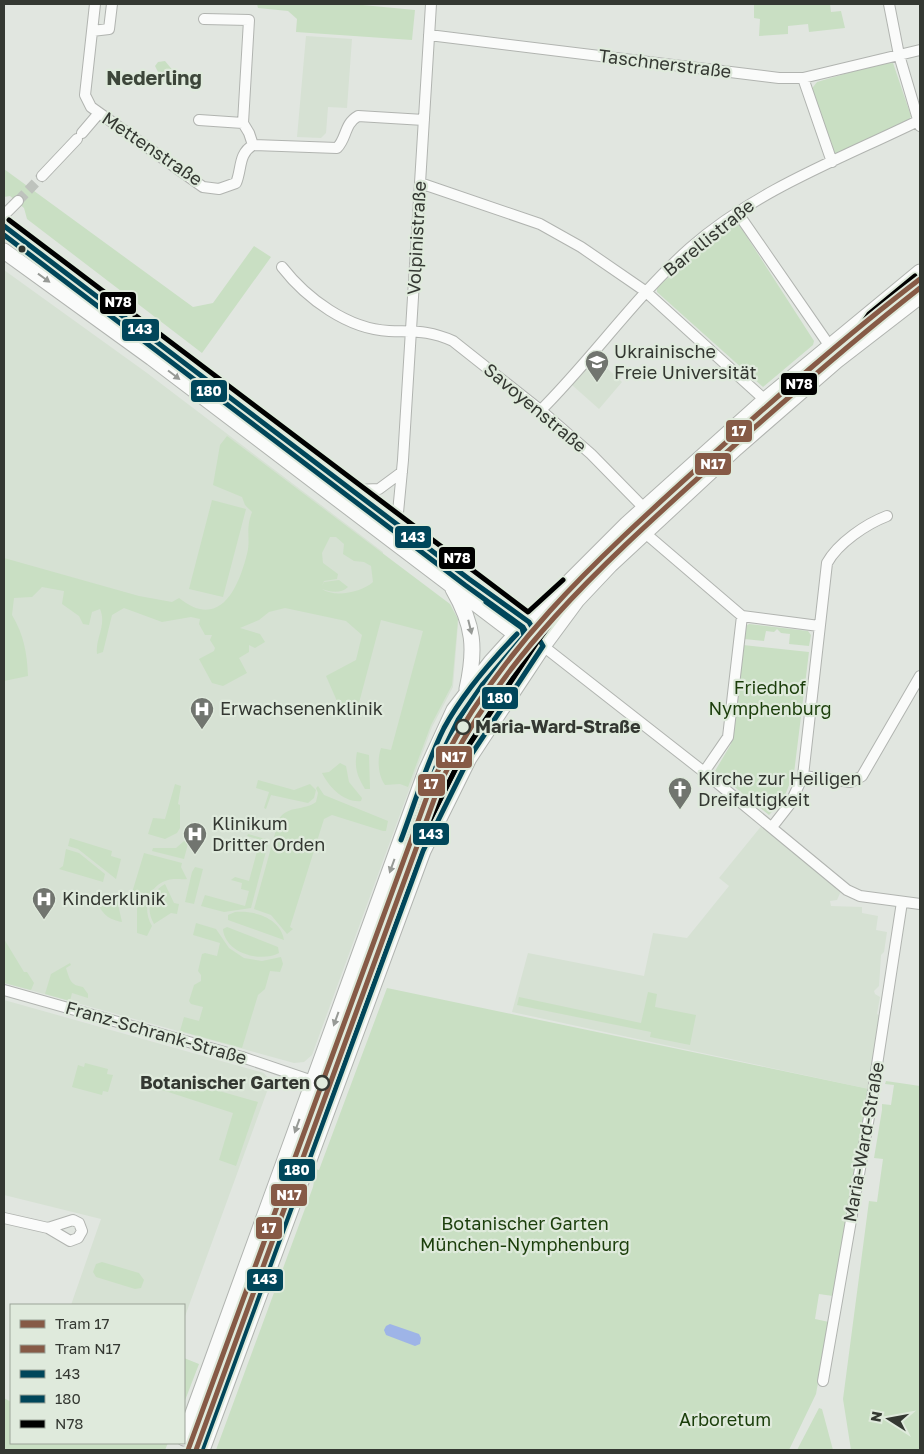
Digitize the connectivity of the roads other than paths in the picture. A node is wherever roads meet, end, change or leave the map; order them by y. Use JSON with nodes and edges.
{"nodes":[{"id":1,"x":95,"y":4,"type":"edge"},
{"id":2,"x":112,"y":4,"type":"edge"},
{"id":3,"x":431,"y":4,"type":"edge"},
{"id":4,"x":889,"y":4,"type":"edge"},
{"id":5,"x":204,"y":19,"type":"dead end"},
{"id":6,"x":92,"y":31,"type":"junction"},
{"id":7,"x":429,"y":35,"type":"junction"},
{"id":8,"x":920,"y":50,"type":"edge"},
{"id":9,"x":899,"y":55,"type":"junction"},
{"id":10,"x":803,"y":78,"type":"junction"},
{"id":11,"x":99,"y":113,"type":"junction"},
{"id":12,"x":199,"y":120,"type":"dead end"},
{"id":13,"x":424,"y":120,"type":"junction"},
{"id":14,"x":243,"y":122,"type":"junction"},
{"id":15,"x":919,"y":123,"type":"edge"},
{"id":16,"x":253,"y":146,"type":"junction"},
{"id":17,"x":832,"y":162,"type":"junction"},
{"id":18,"x":42,"y":176,"type":"tunnel mouth"},
{"id":19,"x":420,"y":182,"type":"junction"},
{"id":20,"x":18,"y":201,"type":"tunnel mouth"},
{"id":21,"x":737,"y":212,"type":"junction"},
{"id":22,"x":4,"y":215,"type":"edge"},
{"id":23,"x":4,"y":226,"type":"edge"},
{"id":24,"x":4,"y":251,"type":"edge"},
{"id":25,"x":282,"y":267,"type":"dead end"},
{"id":26,"x":920,"y":272,"type":"edge"},
{"id":27,"x":646,"y":291,"type":"junction"},
{"id":28,"x":920,"y":296,"type":"edge"},
{"id":29,"x":412,"y":330,"type":"junction"},
{"id":30,"x":829,"y":345,"type":"junction"},
{"id":31,"x":765,"y":400,"type":"junction"},
{"id":32,"x":541,"y":410,"type":"junction"},
{"id":33,"x":402,"y":472,"type":"junction"},
{"id":34,"x":354,"y":490,"type":"junction"},
{"id":35,"x":644,"y":508,"type":"junction"},
{"id":36,"x":887,"y":516,"type":"dead end"},
{"id":37,"x":397,"y":523,"type":"junction"},
{"id":38,"x":644,"y":533,"type":"junction"},
{"id":39,"x":450,"y":583,"type":"junction"},
{"id":40,"x":742,"y":616,"type":"junction"},
{"id":41,"x":529,"y":622,"type":"junction"},
{"id":42,"x":819,"y":626,"type":"junction"},
{"id":43,"x":517,"y":634,"type":"junction"},
{"id":44,"x":543,"y":646,"type":"junction"},
{"id":45,"x":920,"y":676,"type":"edge"},
{"id":46,"x":466,"y":693,"type":"junction"},
{"id":47,"x":704,"y":772,"type":"junction"},
{"id":48,"x":803,"y":776,"type":"junction"},
{"id":49,"x":772,"y":827,"type":"junction"},
{"id":50,"x":902,"y":902,"type":"junction"},
{"id":51,"x":920,"y":904,"type":"edge"},
{"id":52,"x":4,"y":990,"type":"edge"},
{"id":53,"x":313,"y":1080,"type":"junction"},
{"id":54,"x":336,"y":1089,"type":"junction"},
{"id":55,"x":4,"y":1218,"type":"edge"},
{"id":56,"x":48,"y":1228,"type":"dead end"},
{"id":57,"x":824,"y":1381,"type":"dead end"},
{"id":58,"x":185,"y":1435,"type":"edge"},
{"id":59,"x":202,"y":1450,"type":"edge"}],
"edges":[{"from":1,"to":6,"type":"street","name":"Mettenstraße"},
{"from":2,"to":6,"type":"street"},
{"from":3,"to":7,"type":"street","name":"Volpinistraße"},
{"from":4,"to":9,"type":"street"},
{"from":5,"to":14,"type":"street"},
{"from":6,"to":11,"type":"street","name":"Mettenstraße"},
{"from":7,"to":10,"type":"street","name":"Taschnerstraße"},
{"from":7,"to":13,"type":"street","name":"Volpinistraße"},
{"from":8,"to":9,"type":"street","name":"Taschnerstraße"},
{"from":9,"to":10,"type":"street","name":"Taschnerstraße"},
{"from":9,"to":15,"type":"street"},
{"from":10,"to":17,"type":"street"},
{"from":11,"to":16,"type":"street","name":"Mettenstraße"},
{"from":11,"to":18,"type":"street"},
{"from":12,"to":14,"type":"street"},
{"from":13,"to":16,"type":"street"},
{"from":13,"to":19,"type":"street","name":"Volpinistraße"},
{"from":14,"to":16,"type":"street"},
{"from":15,"to":17,"type":"street","name":"Barellistraße"},
{"from":17,"to":21,"type":"street","name":"Barellistraße"},
{"from":19,"to":27,"type":"street"},
{"from":19,"to":29,"type":"street","name":"Volpinistraße"},
{"from":20,"to":22,"type":"street"},
{"from":21,"to":27,"type":"street","name":"Barellistraße"},
{"from":21,"to":30,"type":"street"},
{"from":23,"to":34,"type":"main road"},
{"from":24,"to":39,"type":"main road","one_way":true},
{"from":25,"to":29,"type":"street","name":"Savoyenstraße"},
{"from":26,"to":30,"type":"main road"},
{"from":27,"to":31,"type":"street"},
{"from":27,"to":32,"type":"street","name":"Barellistraße"},
{"from":28,"to":38,"type":"main road"},
{"from":29,"to":32,"type":"street","name":"Savoyenstraße"},
{"from":29,"to":33,"type":"street","name":"Volpinistraße"},
{"from":30,"to":31,"type":"main road"},
{"from":31,"to":35,"type":"main road"},
{"from":32,"to":35,"type":"street","name":"Savoyenstraße"},
{"from":33,"to":34,"type":"street"},
{"from":33,"to":37,"type":"street","name":"Volpinistraße"},
{"from":34,"to":37,"type":"main road"},
{"from":35,"to":41,"type":"main road"},
{"from":36,"to":42,"type":"street"},
{"from":37,"to":41,"type":"main road"},
{"from":38,"to":40,"type":"street"},
{"from":38,"to":44,"type":"main road"},
{"from":39,"to":43,"type":"main road"},
{"from":39,"to":46,"type":"main road","one_way":true},
{"from":40,"to":42,"type":"street"},
{"from":40,"to":47,"type":"street"},
{"from":41,"to":43,"type":"main road"},
{"from":41,"to":44,"type":"main road"},
{"from":42,"to":48,"type":"street"},
{"from":43,"to":44,"type":"main road"},
{"from":43,"to":46,"type":"main road"},
{"from":44,"to":47,"type":"street"},
{"from":44,"to":54,"type":"main road"},
{"from":45,"to":48,"type":"street"},
{"from":46,"to":53,"type":"main road","one_way":true},
{"from":47,"to":49,"type":"street"},
{"from":48,"to":49,"type":"street"},
{"from":49,"to":50,"type":"street"},
{"from":50,"to":51,"type":"street"},
{"from":50,"to":57,"type":"street","name":"Maria-Ward-Straße"},
{"from":52,"to":53,"type":"street","name":"Franz-Schrank-Straße"},
{"from":53,"to":54,"type":"street","name":"Franz-Schrank-Straße"},
{"from":53,"to":58,"type":"main road","one_way":true},
{"from":54,"to":59,"type":"main road"},
{"from":55,"to":56,"type":"street"}]}
